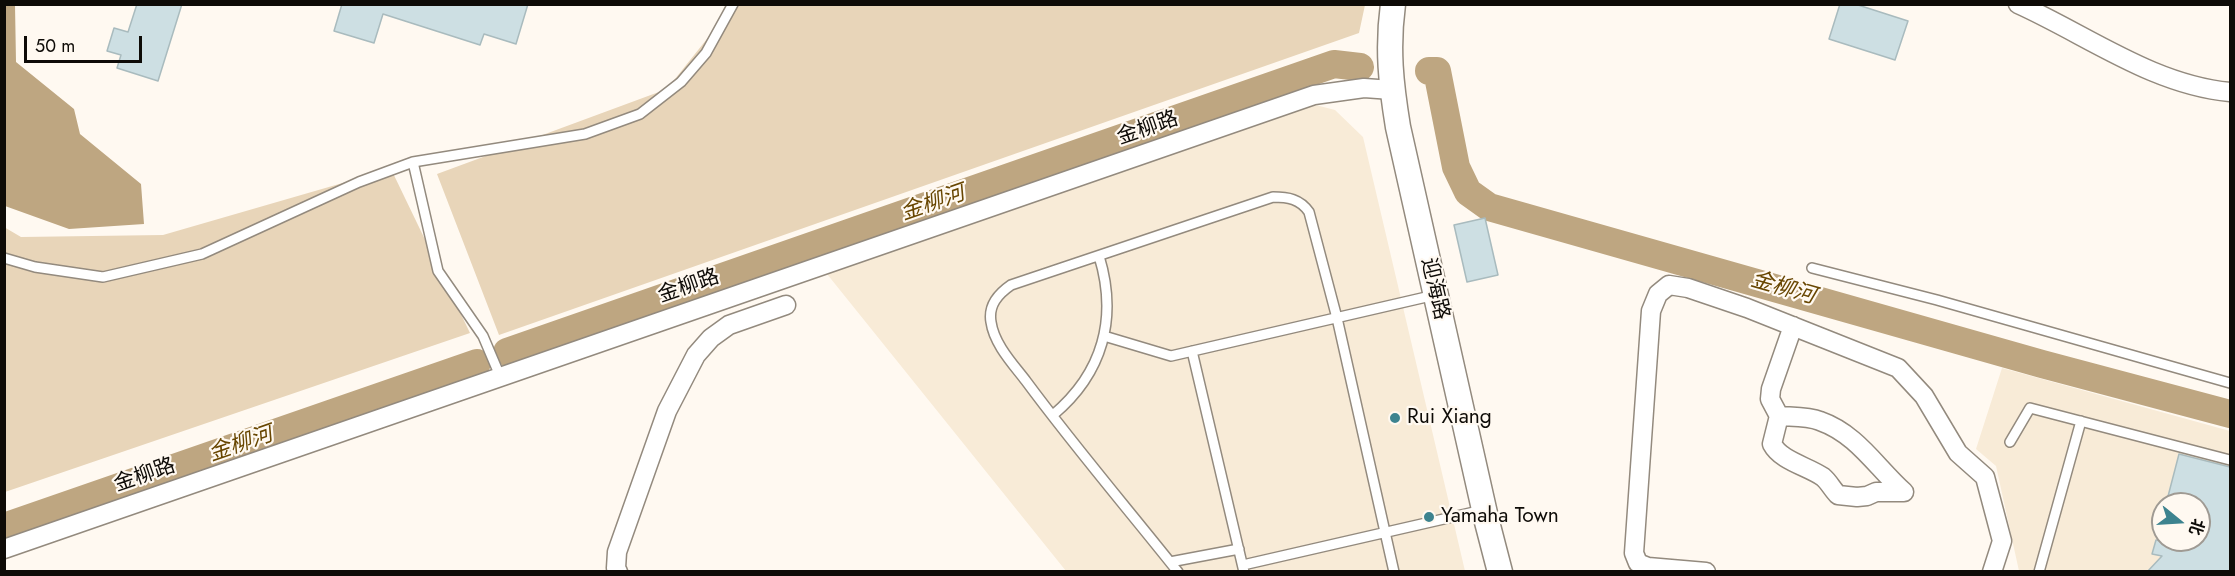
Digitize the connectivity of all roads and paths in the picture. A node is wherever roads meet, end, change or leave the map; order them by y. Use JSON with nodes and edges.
{"nodes":[{"id":1,"x":733,"y":4,"type":"edge"},
{"id":2,"x":1393,"y":4,"type":"edge"},
{"id":3,"x":2018,"y":4,"type":"edge"},
{"id":4,"x":1392,"y":90,"type":"junction"},
{"id":5,"x":2230,"y":92,"type":"edge"},
{"id":6,"x":413,"y":162,"type":"junction"},
{"id":7,"x":1099,"y":256,"type":"junction"},
{"id":8,"x":4,"y":258,"type":"edge"},
{"id":9,"x":1812,"y":268,"type":"dead end"},
{"id":10,"x":1435,"y":295,"type":"junction"},
{"id":11,"x":786,"y":305,"type":"dead end"},
{"id":12,"x":1337,"y":318,"type":"junction"},
{"id":13,"x":1792,"y":326,"type":"junction"},
{"id":14,"x":1104,"y":336,"type":"junction"},
{"id":15,"x":1192,"y":351,"type":"junction"},
{"id":16,"x":500,"y":376,"type":"junction"},
{"id":17,"x":2230,"y":383,"type":"edge"},
{"id":18,"x":1053,"y":416,"type":"junction"},
{"id":19,"x":1779,"y":416,"type":"junction"},
{"id":20,"x":2081,"y":421,"type":"junction"},
{"id":21,"x":2010,"y":442,"type":"dead end"},
{"id":22,"x":2230,"y":460,"type":"edge"},
{"id":23,"x":1484,"y":510,"type":"junction"},
{"id":24,"x":1384,"y":532,"type":"junction"},
{"id":25,"x":4,"y":549,"type":"edge"},
{"id":26,"x":1239,"y":549,"type":"junction"},
{"id":27,"x":1170,"y":562,"type":"junction"},
{"id":28,"x":1243,"y":568,"type":"edge"},
{"id":29,"x":618,"y":572,"type":"edge"},
{"id":30,"x":1178,"y":572,"type":"edge"},
{"id":31,"x":1394,"y":572,"type":"edge"},
{"id":32,"x":1500,"y":572,"type":"edge"},
{"id":33,"x":1706,"y":572,"type":"edge"},
{"id":34,"x":1992,"y":572,"type":"edge"},
{"id":35,"x":2038,"y":572,"type":"edge"}],
"edges":[{"from":1,"to":6,"type":"lane"},
{"from":2,"to":4,"type":"street","name":"迎海路"},
{"from":3,"to":5,"type":"street"},
{"from":4,"to":10,"type":"street","name":"迎海路"},
{"from":4,"to":16,"type":"street","name":"金柳路"},
{"from":6,"to":8,"type":"lane"},
{"from":6,"to":16,"type":"lane"},
{"from":7,"to":12,"type":"lane"},
{"from":7,"to":14,"type":"lane"},
{"from":7,"to":18,"type":"lane"},
{"from":9,"to":17,"type":"lane"},
{"from":10,"to":12,"type":"lane"},
{"from":10,"to":23,"type":"street","name":"迎海路"},
{"from":11,"to":29,"type":"street"},
{"from":12,"to":15,"type":"lane"},
{"from":12,"to":24,"type":"lane"},
{"from":13,"to":19,"type":"street"},
{"from":13,"to":33,"type":"street"},
{"from":13,"to":34,"type":"street"},
{"from":14,"to":15,"type":"lane"},
{"from":14,"to":18,"type":"lane"},
{"from":15,"to":26,"type":"lane"},
{"from":16,"to":25,"type":"street","name":"金柳路"},
{"from":18,"to":27,"type":"lane"},
{"from":19,"to":19,"type":"street"},
{"from":20,"to":21,"type":"lane"},
{"from":20,"to":22,"type":"lane"},
{"from":20,"to":35,"type":"lane"},
{"from":23,"to":24,"type":"lane"},
{"from":23,"to":32,"type":"street","name":"迎海路"},
{"from":24,"to":28,"type":"lane"},
{"from":24,"to":31,"type":"lane"},
{"from":26,"to":27,"type":"lane"},
{"from":26,"to":28,"type":"lane"},
{"from":27,"to":30,"type":"lane"}]}
